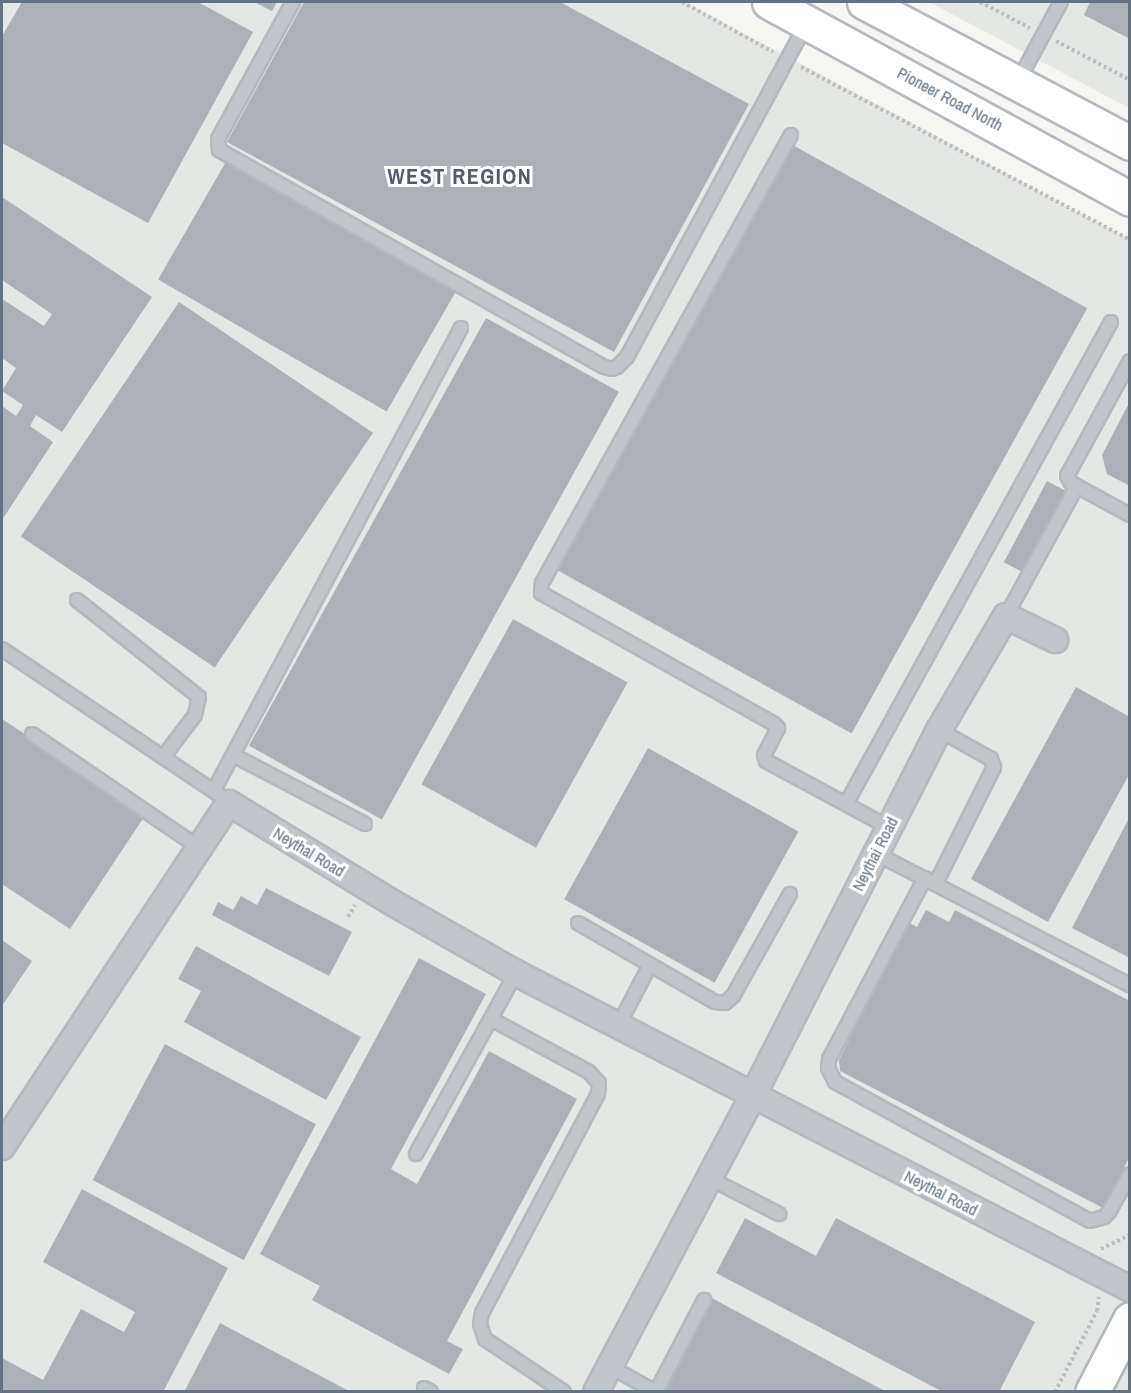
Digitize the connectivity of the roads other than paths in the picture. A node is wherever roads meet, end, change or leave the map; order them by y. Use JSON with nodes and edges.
{"nodes":[{"id":1,"x":293,"y":2,"type":"edge"},
{"id":2,"x":769,"y":2,"type":"edge"},
{"id":3,"x":864,"y":2,"type":"edge"},
{"id":4,"x":1061,"y":2,"type":"edge"},
{"id":5,"x":807,"y":22,"type":"junction"},
{"id":6,"x":1017,"y":84,"type":"junction"},
{"id":7,"x":790,"y":135,"type":"dead end"},
{"id":8,"x":1130,"y":143,"type":"edge"},
{"id":9,"x":1130,"y":199,"type":"edge"},
{"id":10,"x":1111,"y":322,"type":"dead end"},
{"id":11,"x":461,"y":328,"type":"dead end"},
{"id":12,"x":1130,"y":361,"type":"edge"},
{"id":13,"x":1077,"y":486,"type":"junction"},
{"id":14,"x":1130,"y":515,"type":"edge"},
{"id":15,"x":77,"y":600,"type":"dead end"},
{"id":16,"x":1006,"y":616,"type":"junction"},
{"id":17,"x":1055,"y":640,"type":"dead end"},
{"id":18,"x":2,"y":649,"type":"edge"},
{"id":19,"x":939,"y":730,"type":"junction"},
{"id":20,"x":32,"y":735,"type":"dead end"},
{"id":21,"x":233,"y":755,"type":"junction"},
{"id":22,"x":164,"y":756,"type":"junction"},
{"id":23,"x":222,"y":797,"type":"junction"},
{"id":24,"x":846,"y":804,"type":"junction"},
{"id":25,"x":365,"y":824,"type":"dead end"},
{"id":26,"x":888,"y":827,"type":"junction"},
{"id":27,"x":200,"y":848,"type":"junction"},
{"id":28,"x":875,"y":853,"type":"junction"},
{"id":29,"x":930,"y":881,"type":"junction"},
{"id":30,"x":789,"y":894,"type":"dead end"},
{"id":31,"x":578,"y":923,"type":"dead end"},
{"id":32,"x":650,"y":965,"type":"junction"},
{"id":33,"x":516,"y":973,"type":"junction"},
{"id":34,"x":1130,"y":985,"type":"edge"},
{"id":35,"x":491,"y":1018,"type":"junction"},
{"id":36,"x":618,"y":1026,"type":"junction"},
{"id":37,"x":752,"y":1097,"type":"junction"},
{"id":38,"x":2,"y":1147,"type":"edge"},
{"id":39,"x":416,"y":1154,"type":"dead end"},
{"id":40,"x":1130,"y":1174,"type":"edge"},
{"id":41,"x":709,"y":1178,"type":"junction"},
{"id":42,"x":779,"y":1214,"type":"dead end"},
{"id":43,"x":1130,"y":1289,"type":"edge"},
{"id":44,"x":704,"y":1300,"type":"dead end"},
{"id":45,"x":1130,"y":1319,"type":"edge"},
{"id":46,"x":609,"y":1366,"type":"junction"},
{"id":47,"x":564,"y":1392,"type":"edge"},
{"id":48,"x":596,"y":1392,"type":"edge"},
{"id":49,"x":656,"y":1392,"type":"edge"},
{"id":50,"x":1092,"y":1392,"type":"edge"}],
"edges":[{"from":1,"to":5,"type":"lane"},
{"from":2,"to":5,"type":"main road","name":"Pioneer Road North"},
{"from":3,"to":6,"type":"main road"},
{"from":4,"to":6,"type":"lane"},
{"from":5,"to":9,"type":"main road","name":"Pioneer Road North"},
{"from":6,"to":8,"type":"main road"},
{"from":7,"to":24,"type":"lane"},
{"from":10,"to":24,"type":"lane"},
{"from":11,"to":21,"type":"lane"},
{"from":12,"to":13,"type":"lane"},
{"from":13,"to":14,"type":"lane"},
{"from":13,"to":16,"type":"lane"},
{"from":15,"to":22,"type":"lane"},
{"from":16,"to":17,"type":"street"},
{"from":16,"to":19,"type":"street","name":"Neythai Road"},
{"from":18,"to":22,"type":"lane"},
{"from":19,"to":26,"type":"street","name":"Neythai Road"},
{"from":19,"to":29,"type":"lane"},
{"from":20,"to":27,"type":"lane"},
{"from":21,"to":23,"type":"lane"},
{"from":21,"to":25,"type":"lane"},
{"from":22,"to":23,"type":"lane"},
{"from":23,"to":27,"type":"street"},
{"from":23,"to":33,"type":"street","name":"Neythal Road"},
{"from":24,"to":26,"type":"lane"},
{"from":26,"to":28,"type":"street","name":"Neythai Road"},
{"from":27,"to":38,"type":"street"},
{"from":28,"to":29,"type":"lane"},
{"from":28,"to":37,"type":"street","name":"Neythai Road"},
{"from":29,"to":34,"type":"lane"},
{"from":29,"to":40,"type":"lane"},
{"from":30,"to":32,"type":"lane"},
{"from":31,"to":32,"type":"lane"},
{"from":32,"to":36,"type":"lane"},
{"from":33,"to":35,"type":"lane"},
{"from":33,"to":36,"type":"street","name":"Neythal Road"},
{"from":35,"to":39,"type":"lane"},
{"from":35,"to":47,"type":"lane"},
{"from":36,"to":37,"type":"street","name":"Neythal Road"},
{"from":37,"to":41,"type":"street"},
{"from":37,"to":43,"type":"street","name":"Neythal Road"},
{"from":41,"to":42,"type":"lane"},
{"from":41,"to":46,"type":"street"},
{"from":44,"to":49,"type":"lane"},
{"from":45,"to":50,"type":"main road"},
{"from":46,"to":48,"type":"street"},
{"from":46,"to":49,"type":"lane"}]}
